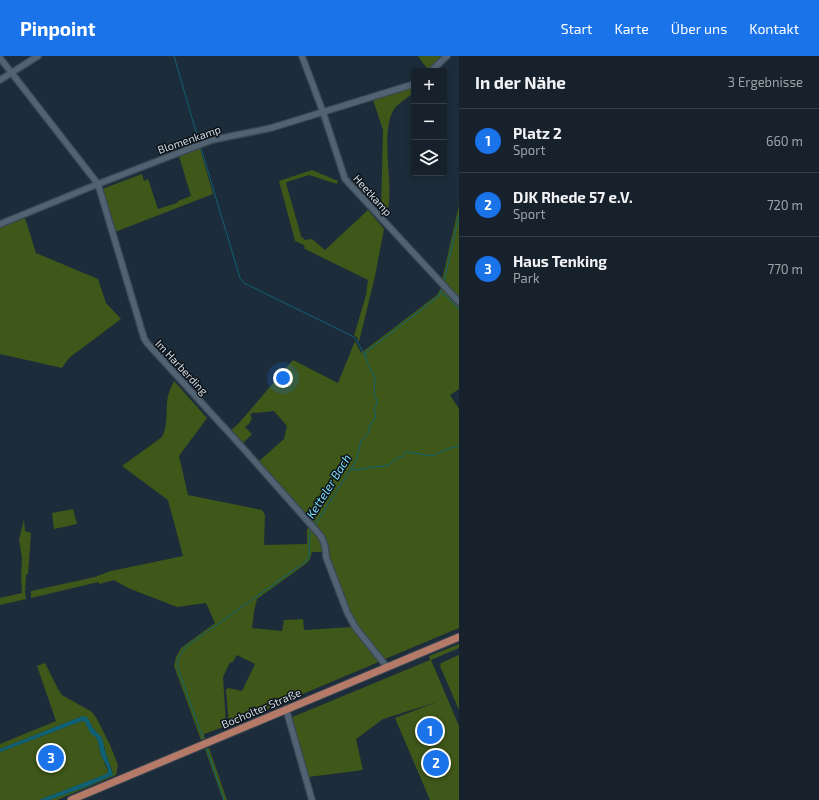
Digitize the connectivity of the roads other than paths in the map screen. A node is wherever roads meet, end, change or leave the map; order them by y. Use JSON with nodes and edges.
{"nodes":[{"id":1,"x":38,"y":56,"type":"edge"},
{"id":2,"x":302,"y":56,"type":"edge"},
{"id":3,"x":447,"y":56,"type":"edge"},
{"id":4,"x":0,"y":58,"type":"edge"},
{"id":5,"x":434,"y":68,"type":"edge"},
{"id":6,"x":11,"y":73,"type":"junction"},
{"id":7,"x":0,"y":80,"type":"edge"},
{"id":8,"x":411,"y":85,"type":"edge"},
{"id":9,"x":322,"y":112,"type":"junction"},
{"id":10,"x":98,"y":184,"type":"junction"},
{"id":11,"x":0,"y":224,"type":"edge"},
{"id":12,"x":459,"y":302,"type":"edge"},
{"id":13,"x":459,"y":637,"type":"edge"},
{"id":14,"x":387,"y":667,"type":"junction"},
{"id":15,"x":286,"y":709,"type":"junction"},
{"id":16,"x":71,"y":800,"type":"edge"},
{"id":17,"x":312,"y":800,"type":"edge"}],
"edges":[{"from":1,"to":6,"type":"street"},
{"from":2,"to":9,"type":"street","name":"Heetkamp"},
{"from":3,"to":5,"type":"street"},
{"from":4,"to":6,"type":"street","name":"Im Harberding"},
{"from":6,"to":7,"type":"street"},
{"from":6,"to":10,"type":"street","name":"Im Harberding"},
{"from":8,"to":9,"type":"street","name":"Blomenkamp"},
{"from":9,"to":10,"type":"street","name":"Blomenkamp"},
{"from":9,"to":12,"type":"street","name":"Heetkamp"},
{"from":10,"to":11,"type":"street","name":"Blomenkamp"},
{"from":10,"to":14,"type":"street","name":"Im Harberding"},
{"from":13,"to":14,"type":"main road","name":"Bocholter Straße"},
{"from":14,"to":15,"type":"main road","name":"Bocholter Straße"},
{"from":15,"to":16,"type":"main road","name":"Bocholter Straße"},
{"from":15,"to":17,"type":"street"}]}
